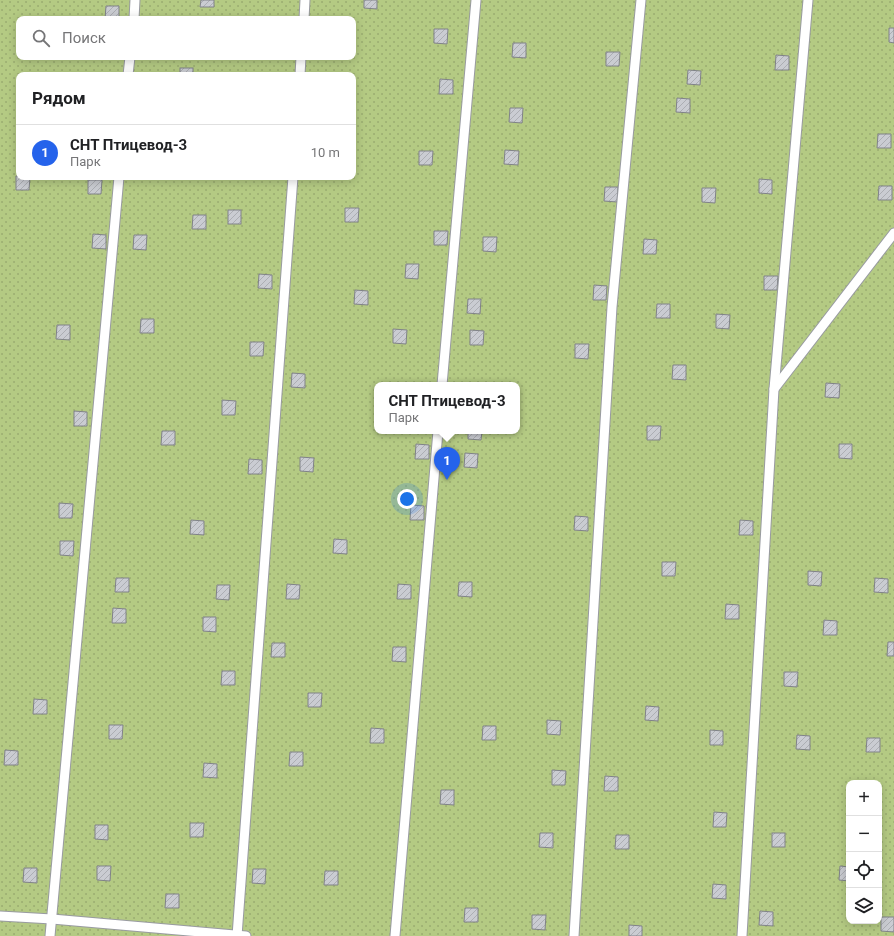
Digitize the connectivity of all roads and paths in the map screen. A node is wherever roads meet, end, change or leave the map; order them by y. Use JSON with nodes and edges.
{"nodes":[{"id":1,"x":135,"y":0,"type":"edge"},
{"id":2,"x":305,"y":0,"type":"edge"},
{"id":3,"x":476,"y":0,"type":"edge"},
{"id":4,"x":641,"y":0,"type":"edge"},
{"id":5,"x":808,"y":0,"type":"edge"},
{"id":6,"x":134,"y":16,"type":"edge"},
{"id":7,"x":304,"y":16,"type":"edge"},
{"id":8,"x":130,"y":60,"type":"edge"},
{"id":9,"x":301,"y":60,"type":"edge"},
{"id":10,"x":128,"y":72,"type":"edge"},
{"id":11,"x":300,"y":72,"type":"edge"},
{"id":12,"x":119,"y":180,"type":"edge"},
{"id":13,"x":292,"y":180,"type":"edge"},
{"id":14,"x":894,"y":233,"type":"edge"},
{"id":15,"x":442,"y":382,"type":"edge"},
{"id":16,"x":774,"y":389,"type":"junction"},
{"id":17,"x":438,"y":434,"type":"edge"},
{"id":18,"x":0,"y":916,"type":"edge"},
{"id":19,"x":52,"y":919,"type":"junction"},
{"id":20,"x":50,"y":936,"type":"edge"},
{"id":21,"x":240,"y":936,"type":"edge"},
{"id":22,"x":396,"y":936,"type":"edge"},
{"id":23,"x":574,"y":936,"type":"edge"},
{"id":24,"x":742,"y":936,"type":"edge"}],
"edges":[{"from":1,"to":6,"type":"lane"},
{"from":2,"to":7,"type":"lane"},
{"from":3,"to":15,"type":"lane"},
{"from":4,"to":23,"type":"lane"},
{"from":5,"to":16,"type":"lane"},
{"from":8,"to":10,"type":"lane"},
{"from":9,"to":11,"type":"lane"},
{"from":12,"to":19,"type":"lane"},
{"from":13,"to":21,"type":"lane"},
{"from":14,"to":16,"type":"lane"},
{"from":16,"to":24,"type":"lane"},
{"from":17,"to":22,"type":"lane"},
{"from":18,"to":19,"type":"lane"},
{"from":19,"to":20,"type":"lane"},
{"from":19,"to":21,"type":"lane"}]}
